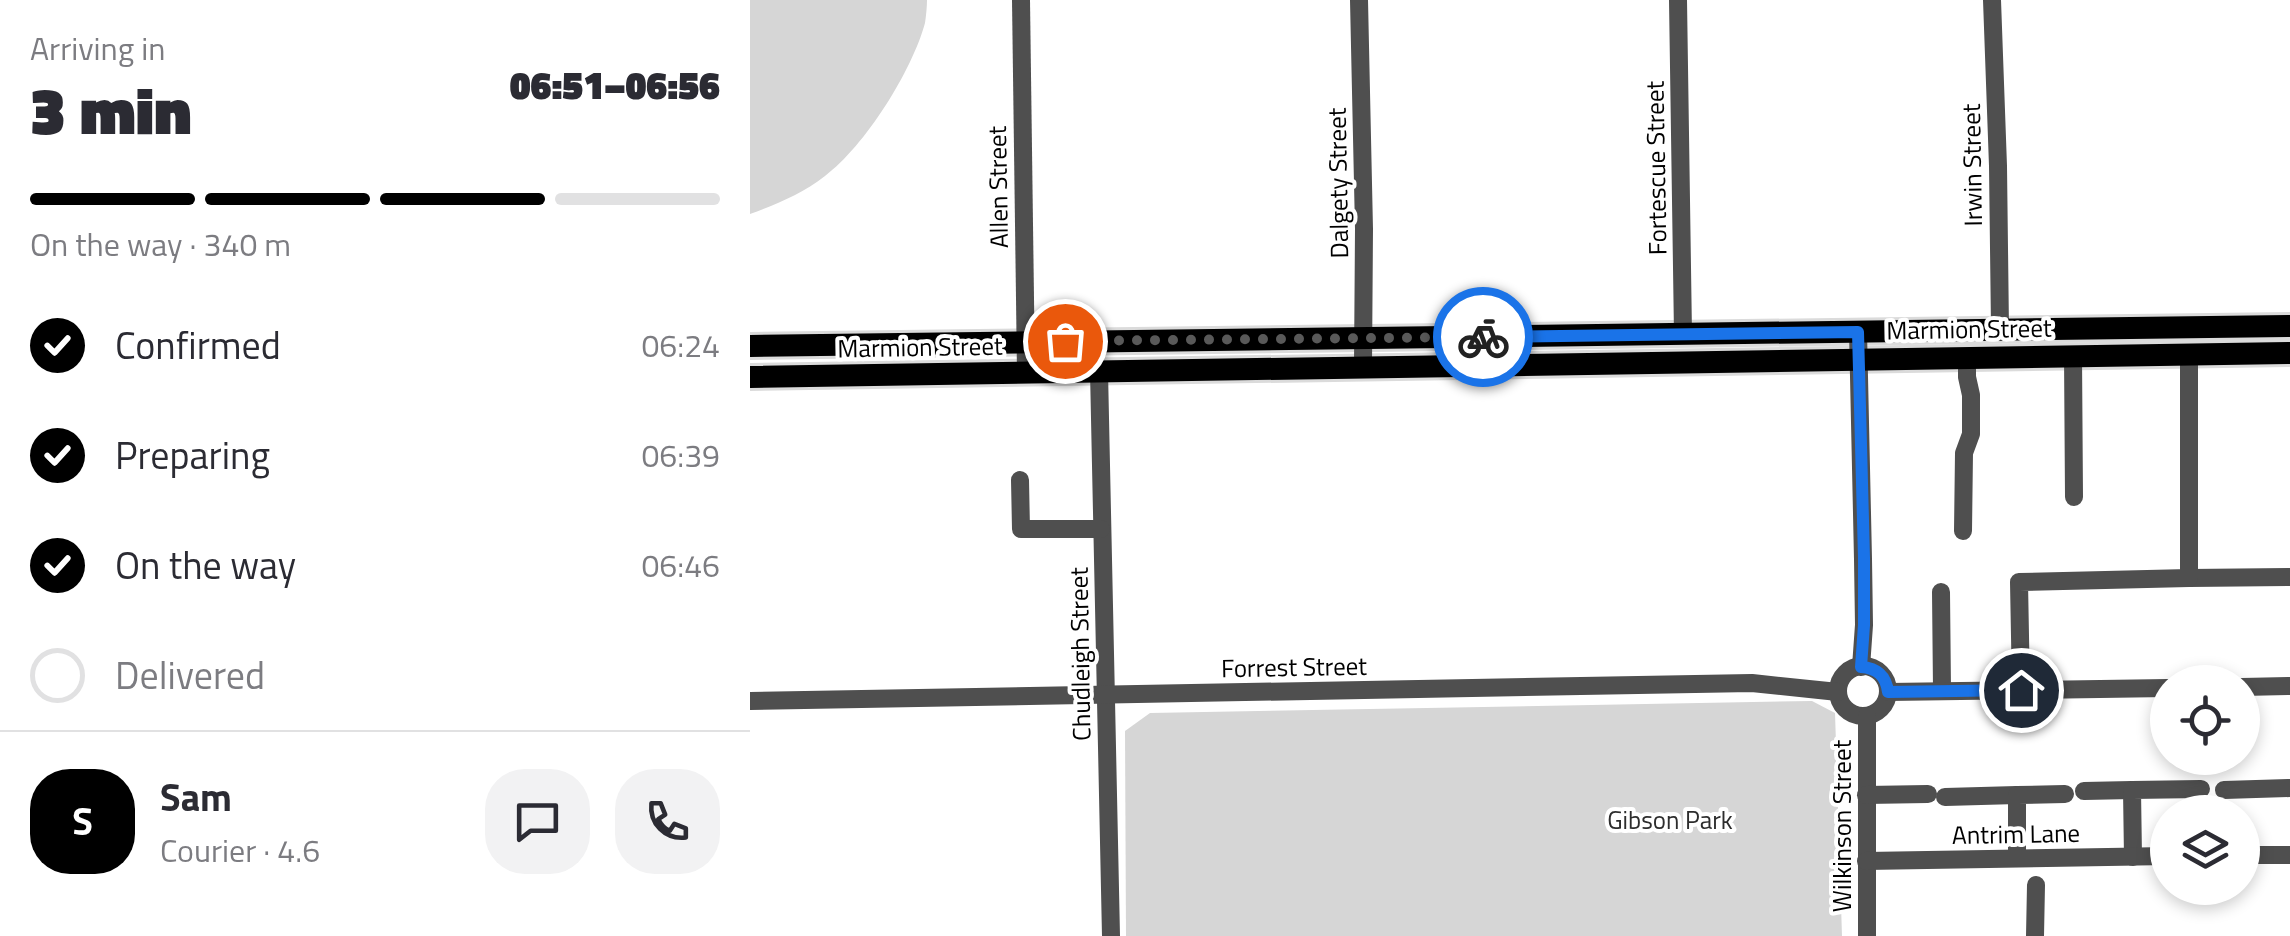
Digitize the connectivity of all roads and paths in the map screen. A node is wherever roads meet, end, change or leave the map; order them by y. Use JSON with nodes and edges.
{"nodes":[{"id":1,"x":1020,"y":0,"type":"edge"},
{"id":2,"x":1359,"y":0,"type":"edge"},
{"id":3,"x":1678,"y":0,"type":"edge"},
{"id":4,"x":1992,"y":0,"type":"edge"},
{"id":5,"x":2290,"y":326,"type":"edge"},
{"id":6,"x":2000,"y":330,"type":"junction"},
{"id":7,"x":1858,"y":332,"type":"junction"},
{"id":8,"x":1683,"y":334,"type":"junction"},
{"id":9,"x":1364,"y":339,"type":"junction"},
{"id":10,"x":1025,"y":342,"type":"junction"},
{"id":11,"x":750,"y":346,"type":"edge"},
{"id":12,"x":2290,"y":353,"type":"edge"},
{"id":13,"x":2189,"y":354,"type":"junction"},
{"id":14,"x":2073,"y":355,"type":"junction"},
{"id":15,"x":1967,"y":356,"type":"junction"},
{"id":16,"x":1860,"y":358,"type":"junction"},
{"id":17,"x":1363,"y":366,"type":"junction"},
{"id":18,"x":1099,"y":372,"type":"junction"},
{"id":19,"x":1026,"y":373,"type":"junction"},
{"id":20,"x":750,"y":377,"type":"edge"},
{"id":21,"x":1020,"y":480,"type":"dead end"},
{"id":22,"x":2074,"y":496,"type":"dead end"},
{"id":23,"x":1102,"y":529,"type":"junction"},
{"id":24,"x":1963,"y":531,"type":"dead end"},
{"id":25,"x":2290,"y":577,"type":"edge"},
{"id":26,"x":2189,"y":578,"type":"junction"},
{"id":27,"x":1942,"y":592,"type":"dead end"},
{"id":28,"x":1861,"y":667,"type":"junction"},
{"id":29,"x":2290,"y":686,"type":"edge"},
{"id":30,"x":2260,"y":687,"type":"edge"},
{"id":31,"x":2150,"y":688,"type":"edge"},
{"id":32,"x":1942,"y":690,"type":"junction"},
{"id":33,"x":2021,"y":690,"type":"junction"},
{"id":34,"x":1838,"y":692,"type":"junction"},
{"id":35,"x":1888,"y":692,"type":"junction"},
{"id":36,"x":1106,"y":696,"type":"junction"},
{"id":37,"x":750,"y":700,"type":"edge"},
{"id":38,"x":1867,"y":716,"type":"junction"},
{"id":39,"x":2290,"y":788,"type":"edge"},
{"id":40,"x":2132,"y":790,"type":"junction"},
{"id":41,"x":2200,"y":790,"type":"dead end"},
{"id":42,"x":2224,"y":790,"type":"dead end"},
{"id":43,"x":1866,"y":795,"type":"junction"},
{"id":44,"x":2017,"y":795,"type":"junction"},
{"id":45,"x":2290,"y":855,"type":"edge"},
{"id":46,"x":2260,"y":856,"type":"edge"},
{"id":47,"x":2133,"y":857,"type":"junction"},
{"id":48,"x":2150,"y":857,"type":"edge"},
{"id":49,"x":2017,"y":858,"type":"junction"},
{"id":50,"x":1866,"y":861,"type":"junction"},
{"id":51,"x":2036,"y":885,"type":"dead end"},
{"id":52,"x":1110,"y":936,"type":"edge"},
{"id":53,"x":1867,"y":936,"type":"edge"},
{"id":54,"x":2035,"y":936,"type":"edge"}],
"edges":[{"from":1,"to":10,"type":"street","name":"Allen Street"},
{"from":2,"to":9,"type":"street","name":"Dalgety Street"},
{"from":3,"to":8,"type":"street","name":"Fortescue Street"},
{"from":4,"to":6,"type":"street","name":"Irwin Street"},
{"from":5,"to":6,"type":"main road","name":"Marmion Street"},
{"from":6,"to":7,"type":"main road","name":"Marmion Street"},
{"from":7,"to":8,"type":"main road","name":"Marmion Street"},
{"from":7,"to":16,"type":"street"},
{"from":8,"to":9,"type":"main road","name":"Marmion Street"},
{"from":9,"to":10,"type":"main road","name":"Marmion Street"},
{"from":9,"to":17,"type":"street","name":"Dalgety Street"},
{"from":10,"to":11,"type":"main road","name":"Marmion Street"},
{"from":10,"to":19,"type":"street","name":"Allen Street"},
{"from":12,"to":13,"type":"main road","name":"Marmion Street"},
{"from":13,"to":14,"type":"main road","name":"Marmion Street"},
{"from":13,"to":26,"type":"street"},
{"from":14,"to":15,"type":"main road","name":"Marmion Street"},
{"from":14,"to":22,"type":"street"},
{"from":15,"to":16,"type":"main road","name":"Marmion Street"},
{"from":15,"to":24,"type":"street"},
{"from":16,"to":17,"type":"main road","name":"Marmion Street"},
{"from":16,"to":28,"type":"street"},
{"from":17,"to":18,"type":"main road","name":"Marmion Street"},
{"from":18,"to":19,"type":"main road","name":"Marmion Street"},
{"from":18,"to":23,"type":"street","name":"Chudleigh Street"},
{"from":19,"to":20,"type":"main road","name":"Marmion Street"},
{"from":21,"to":23,"type":"street"},
{"from":23,"to":36,"type":"street","name":"Chudleigh Street"},
{"from":25,"to":26,"type":"street"},
{"from":26,"to":33,"type":"street"},
{"from":27,"to":32,"type":"street"},
{"from":28,"to":34,"type":"street"},
{"from":28,"to":35,"type":"street"},
{"from":29,"to":30,"type":"street"},
{"from":31,"to":33,"type":"street"},
{"from":32,"to":33,"type":"street"},
{"from":32,"to":35,"type":"street"},
{"from":34,"to":36,"type":"street","name":"Forrest Street"},
{"from":34,"to":38,"type":"street"},
{"from":35,"to":38,"type":"street"},
{"from":36,"to":37,"type":"street","name":"Forrest Street"},
{"from":36,"to":52,"type":"street","name":"Chudleigh Street"},
{"from":38,"to":43,"type":"street","name":"Wilkinson Street"},
{"from":39,"to":42,"type":"street"},
{"from":40,"to":41,"type":"street"},
{"from":40,"to":44,"type":"street"},
{"from":40,"to":47,"type":"street"},
{"from":43,"to":44,"type":"street"},
{"from":43,"to":50,"type":"street","name":"Wilkinson Street"},
{"from":44,"to":49,"type":"street"},
{"from":45,"to":46,"type":"street"},
{"from":47,"to":48,"type":"street","name":"Antrim Lane"},
{"from":47,"to":49,"type":"street","name":"Antrim Lane"},
{"from":49,"to":50,"type":"street","name":"Antrim Lane"},
{"from":50,"to":53,"type":"street","name":"Wilkinson Street"},
{"from":51,"to":54,"type":"street"}]}
